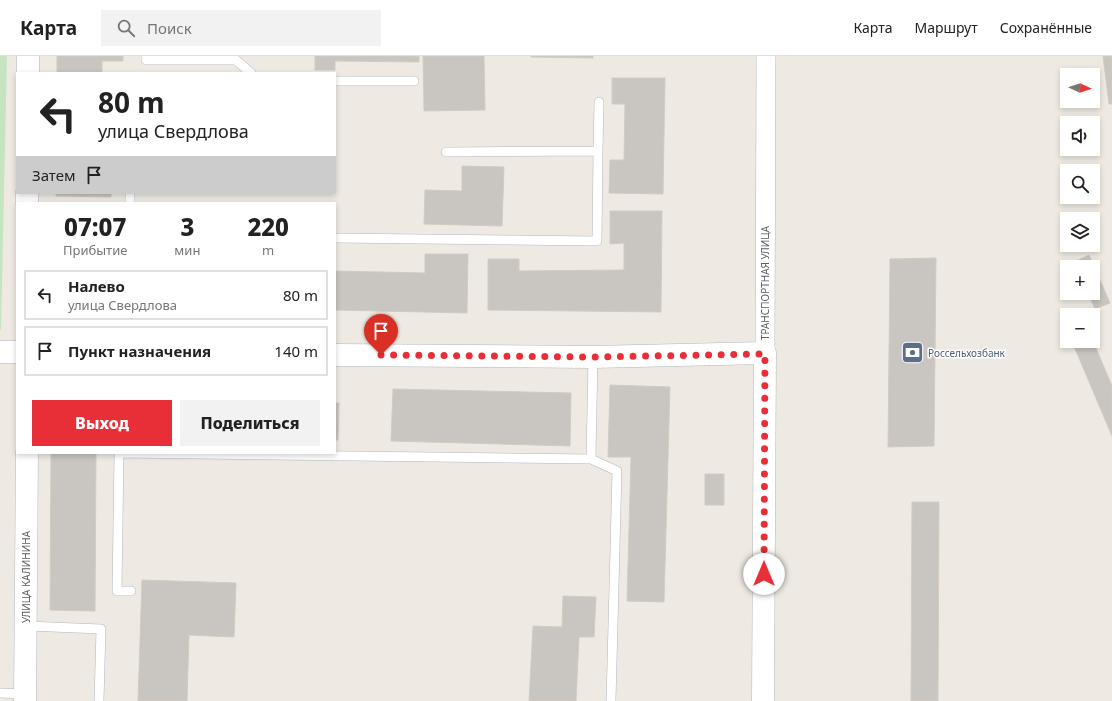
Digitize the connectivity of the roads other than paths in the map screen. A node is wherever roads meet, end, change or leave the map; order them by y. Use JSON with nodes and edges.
{"nodes":[{"id":1,"x":28,"y":56,"type":"edge"},
{"id":2,"x":146,"y":56,"type":"edge"},
{"id":3,"x":766,"y":56,"type":"edge"},
{"id":4,"x":28,"y":72,"type":"edge"},
{"id":5,"x":250,"y":72,"type":"edge"},
{"id":6,"x":336,"y":81,"type":"edge"},
{"id":7,"x":414,"y":81,"type":"dead end"},
{"id":8,"x":599,"y":102,"type":"dead end"},
{"id":9,"x":598,"y":151,"type":"junction"},
{"id":10,"x":446,"y":152,"type":"dead end"},
{"id":11,"x":336,"y":238,"type":"edge"},
{"id":12,"x":0,"y":352,"type":"edge"},
{"id":13,"x":16,"y":352,"type":"edge"},
{"id":14,"x":765,"y":354,"type":"junction"},
{"id":15,"x":336,"y":355,"type":"edge"},
{"id":16,"x":593,"y":357,"type":"junction"},
{"id":17,"x":27,"y":454,"type":"edge"},
{"id":18,"x":119,"y":454,"type":"edge"},
{"id":19,"x":210,"y":454,"type":"edge"},
{"id":20,"x":591,"y":459,"type":"junction"},
{"id":21,"x":131,"y":591,"type":"dead end"},
{"id":22,"x":26,"y":626,"type":"junction"},
{"id":23,"x":0,"y":693,"type":"edge"},
{"id":24,"x":25,"y":697,"type":"edge"},
{"id":25,"x":99,"y":701,"type":"edge"},
{"id":26,"x":612,"y":701,"type":"edge"},
{"id":27,"x":762,"y":701,"type":"edge"}],
"edges":[{"from":1,"to":4,"type":"street"},
{"from":2,"to":5,"type":"lane"},
{"from":3,"to":14,"type":"street","name":"ТРАНСПОРТНАЯ УЛИЦА"},
{"from":6,"to":7,"type":"lane"},
{"from":8,"to":9,"type":"lane"},
{"from":9,"to":10,"type":"lane"},
{"from":9,"to":11,"type":"lane"},
{"from":12,"to":13,"type":"street"},
{"from":14,"to":16,"type":"street"},
{"from":14,"to":27,"type":"street","name":"ТРАНСПОРТНАЯ УЛИЦА"},
{"from":15,"to":16,"type":"street"},
{"from":16,"to":20,"type":"lane"},
{"from":17,"to":22,"type":"street","name":"УЛИЦА КАЛИНИНА"},
{"from":18,"to":21,"type":"lane"},
{"from":19,"to":20,"type":"lane"},
{"from":20,"to":26,"type":"lane"},
{"from":22,"to":24,"type":"street","name":"УЛИЦА КАЛИНИНА"},
{"from":22,"to":25,"type":"lane"},
{"from":23,"to":24,"type":"lane"}]}
